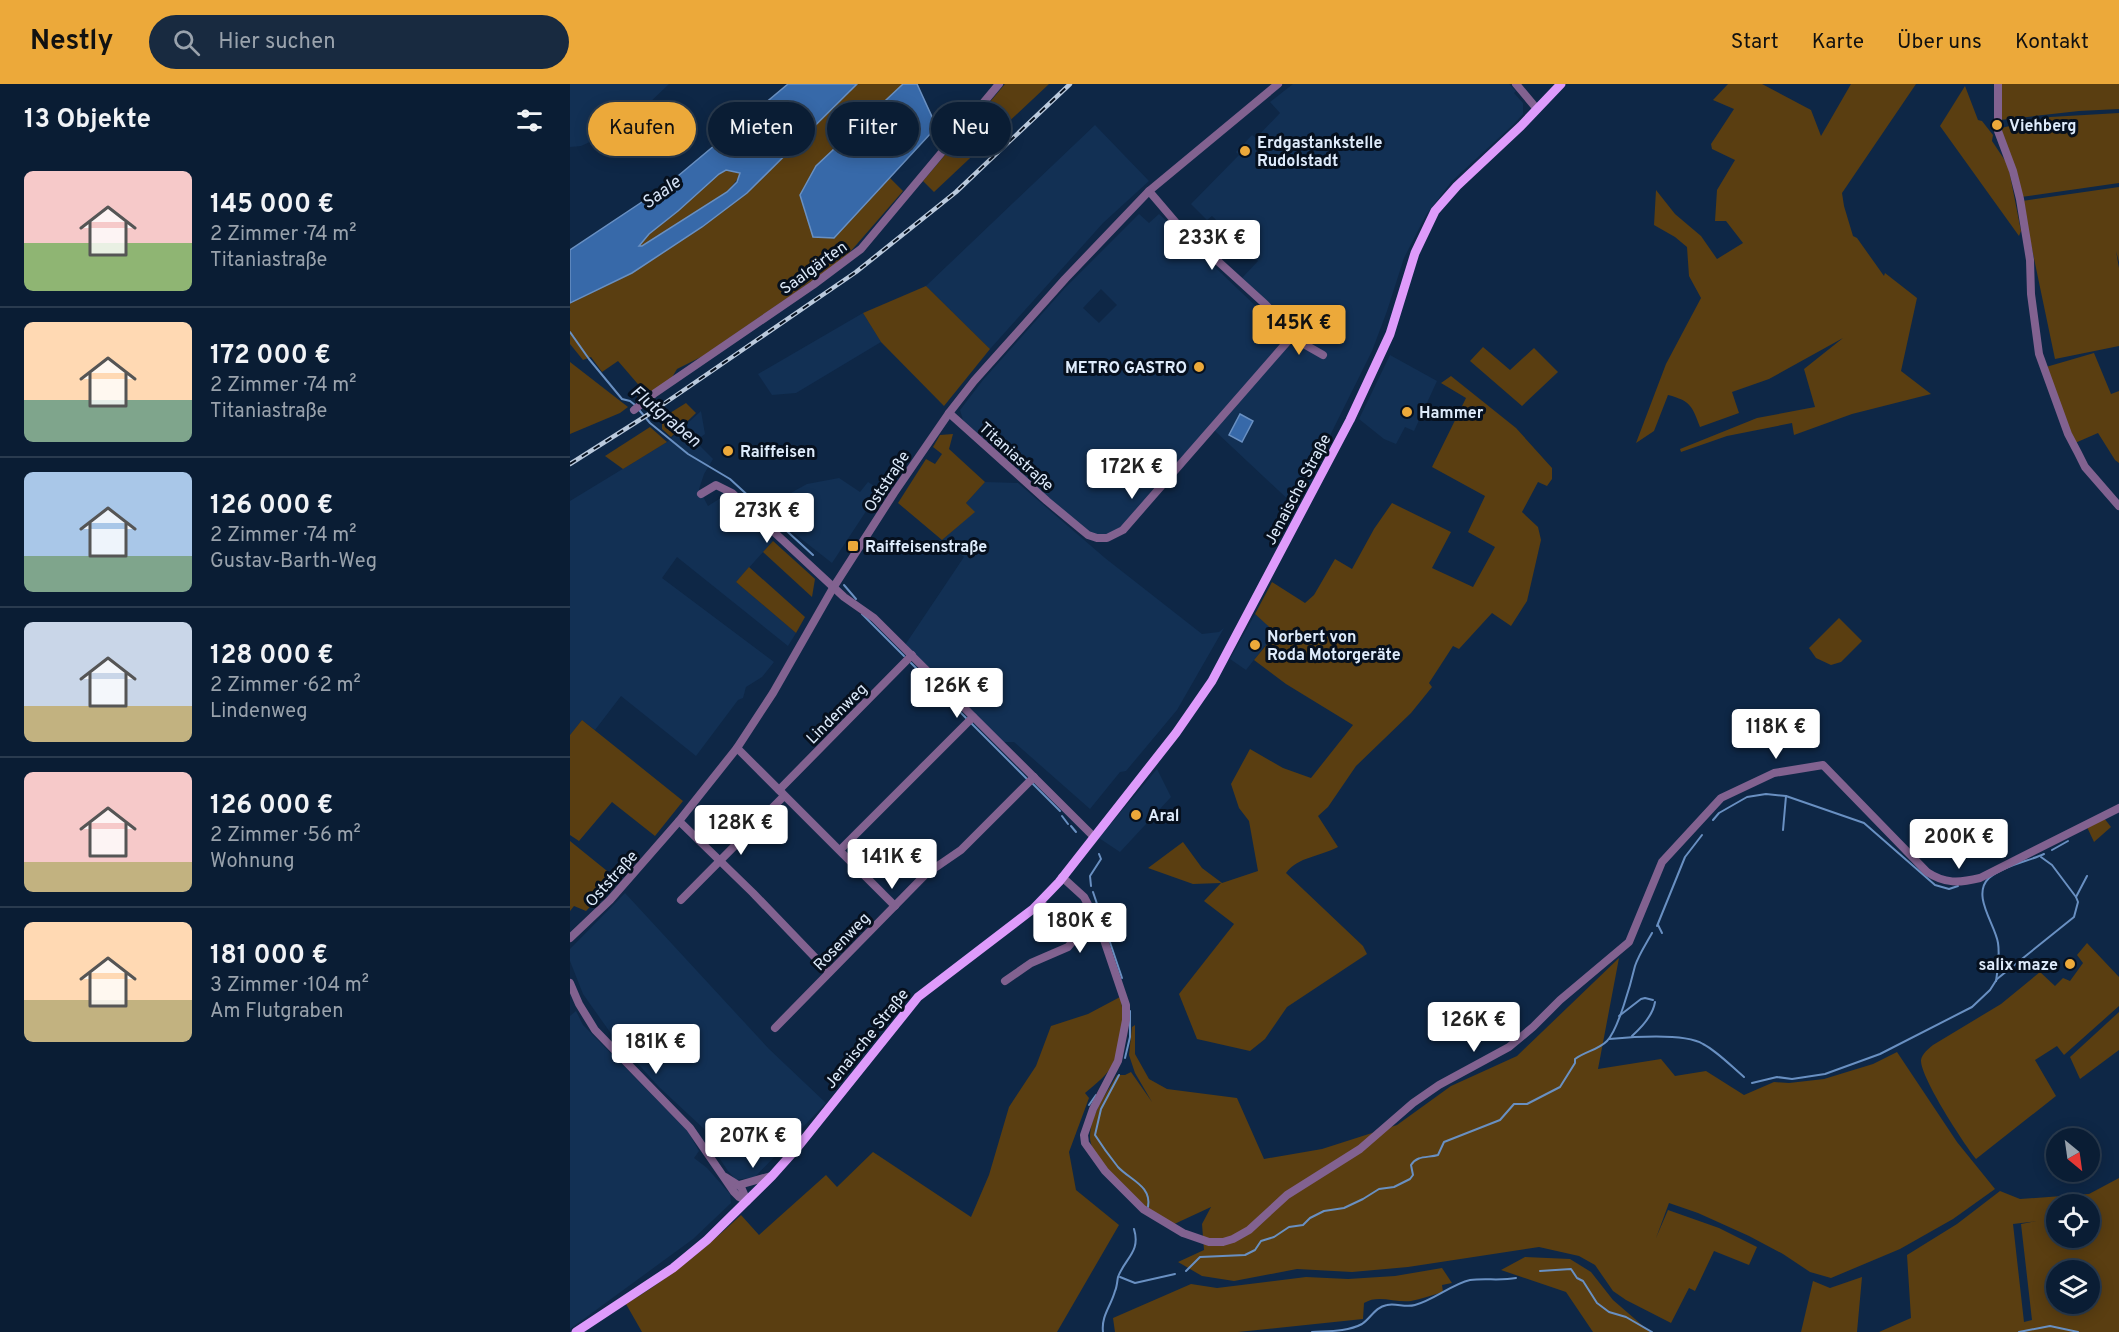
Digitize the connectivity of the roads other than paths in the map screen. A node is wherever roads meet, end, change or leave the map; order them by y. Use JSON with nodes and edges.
{"nodes":[{"id":1,"x":999,"y":84,"type":"edge"},
{"id":2,"x":1278,"y":84,"type":"edge"},
{"id":3,"x":1516,"y":84,"type":"edge"},
{"id":4,"x":1561,"y":84,"type":"edge"},
{"id":5,"x":1998,"y":84,"type":"edge"},
{"id":6,"x":1537,"y":109,"type":"junction"},
{"id":7,"x":1149,"y":191,"type":"junction"},
{"id":8,"x":1294,"y":334,"type":"junction"},
{"id":9,"x":1323,"y":355,"type":"dead end"},
{"id":10,"x":637,"y":407,"type":"dead end"},
{"id":11,"x":948,"y":413,"type":"junction"},
{"id":12,"x":701,"y":494,"type":"dead end"},
{"id":13,"x":2119,"y":506,"type":"edge"},
{"id":14,"x":833,"y":588,"type":"junction"},
{"id":15,"x":912,"y":656,"type":"junction"},
{"id":16,"x":972,"y":717,"type":"junction"},
{"id":17,"x":737,"y":748,"type":"junction"},
{"id":18,"x":1034,"y":777,"type":"junction"},
{"id":19,"x":782,"y":793,"type":"junction"},
{"id":20,"x":2119,"y":808,"type":"edge"},
{"id":21,"x":679,"y":821,"type":"junction"},
{"id":22,"x":1094,"y":837,"type":"junction"},
{"id":23,"x":840,"y":850,"type":"junction"},
{"id":24,"x":719,"y":860,"type":"junction"},
{"id":25,"x":1062,"y":877,"type":"junction"},
{"id":26,"x":681,"y":900,"type":"dead end"},
{"id":27,"x":1040,"y":902,"type":"junction"},
{"id":28,"x":895,"y":906,"type":"junction"},
{"id":29,"x":570,"y":938,"type":"edge"},
{"id":30,"x":829,"y":972,"type":"junction"},
{"id":31,"x":1005,"y":981,"type":"dead end"},
{"id":32,"x":570,"y":983,"type":"edge"},
{"id":33,"x":775,"y":1028,"type":"dead end"},
{"id":34,"x":772,"y":1176,"type":"junction"},
{"id":35,"x":724,"y":1177,"type":"junction"},
{"id":36,"x":739,"y":1185,"type":"junction"},
{"id":37,"x":747,"y":1201,"type":"junction"},
{"id":38,"x":576,"y":1332,"type":"edge"}],
"edges":[{"from":1,"to":10,"type":"street","name":"Saalgärten"},
{"from":2,"to":7,"type":"street","name":"Oststraße"},
{"from":3,"to":6,"type":"street"},
{"from":4,"to":6,"type":"main road","name":"Jenaische Straße"},
{"from":5,"to":13,"type":"street"},
{"from":6,"to":22,"type":"main road","name":"Jenaische Straße"},
{"from":7,"to":8,"type":"street"},
{"from":7,"to":11,"type":"street","name":"Oststraße"},
{"from":8,"to":9,"type":"street"},
{"from":8,"to":11,"type":"street","name":"Titaniastraße"},
{"from":11,"to":14,"type":"street","name":"Oststraße"},
{"from":12,"to":14,"type":"street"},
{"from":14,"to":15,"type":"street"},
{"from":14,"to":17,"type":"street","name":"Oststraße"},
{"from":15,"to":16,"type":"street"},
{"from":15,"to":19,"type":"street","name":"Lindenweg"},
{"from":16,"to":18,"type":"street"},
{"from":16,"to":23,"type":"street"},
{"from":17,"to":19,"type":"street"},
{"from":17,"to":21,"type":"street","name":"Oststraße"},
{"from":18,"to":22,"type":"street"},
{"from":18,"to":28,"type":"street","name":"Rosenweg"},
{"from":19,"to":23,"type":"street"},
{"from":19,"to":24,"type":"street","name":"Lindenweg"},
{"from":20,"to":25,"type":"street"},
{"from":21,"to":24,"type":"street"},
{"from":21,"to":29,"type":"street","name":"Oststraße"},
{"from":22,"to":25,"type":"main road","name":"Jenaische Straße"},
{"from":23,"to":28,"type":"street"},
{"from":24,"to":26,"type":"street","name":"Lindenweg"},
{"from":24,"to":30,"type":"street"},
{"from":25,"to":27,"type":"main road","name":"Jenaische Straße"},
{"from":27,"to":31,"type":"street"},
{"from":27,"to":34,"type":"main road","name":"Jenaische Straße"},
{"from":28,"to":30,"type":"street","name":"Rosenweg"},
{"from":30,"to":33,"type":"street","name":"Rosenweg"},
{"from":32,"to":35,"type":"street"},
{"from":34,"to":36,"type":"street"},
{"from":34,"to":37,"type":"main road","name":"Jenaische Straße"},
{"from":35,"to":36,"type":"street"},
{"from":35,"to":37,"type":"street"},
{"from":36,"to":37,"type":"street"},
{"from":37,"to":38,"type":"main road","name":"Jenaische Straße"}]}
